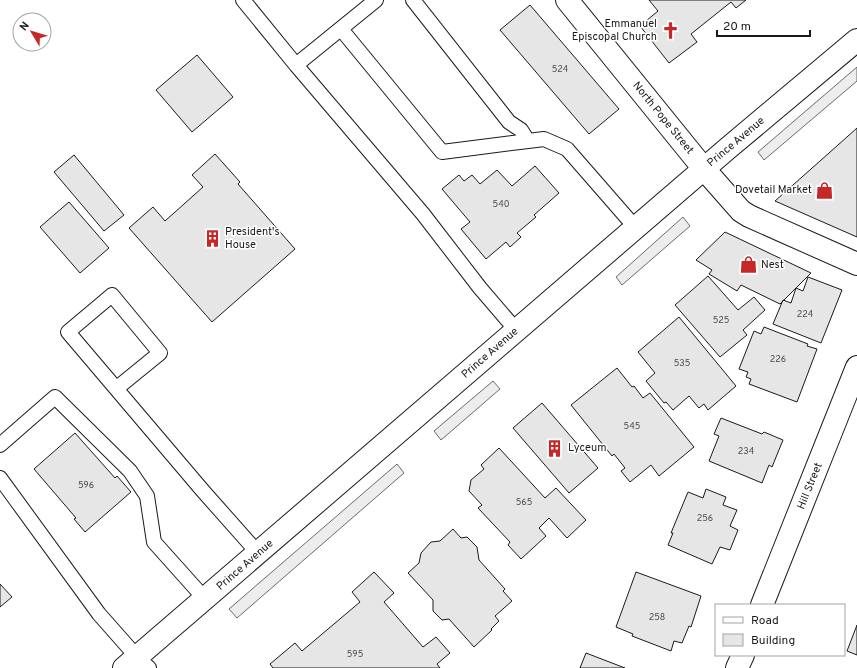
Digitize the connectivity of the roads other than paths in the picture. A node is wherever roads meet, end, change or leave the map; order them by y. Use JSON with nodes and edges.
{"nodes":[{"id":1,"x":243,"y":0,"type":"edge"},
{"id":2,"x":376,"y":0,"type":"edge"},
{"id":3,"x":413,"y":0,"type":"edge"},
{"id":4,"x":567,"y":0,"type":"edge"},
{"id":5,"x":341,"y":29,"type":"junction"},
{"id":6,"x":857,"y":40,"type":"edge"},
{"id":7,"x":296,"y":65,"type":"junction"},
{"id":8,"x":528,"y":141,"type":"junction"},
{"id":9,"x":704,"y":169,"type":"junction"},
{"id":10,"x":635,"y":227,"type":"junction"},
{"id":11,"x":857,"y":264,"type":"edge"},
{"id":12,"x":516,"y":330,"type":"junction"},
{"id":13,"x":857,"y":367,"type":"edge"},
{"id":14,"x":117,"y":388,"type":"junction"},
{"id":15,"x":0,"y":445,"type":"edge"},
{"id":16,"x":0,"y":478,"type":"edge"},
{"id":17,"x":258,"y":553,"type":"junction"},
{"id":18,"x":205,"y":599,"type":"junction"},
{"id":19,"x":762,"y":604,"type":"edge"},
{"id":20,"x":743,"y":656,"type":"edge"},
{"id":21,"x":137,"y":664,"type":"edge"},
{"id":22,"x":738,"y":668,"type":"edge"}],
"edges":[{"from":1,"to":7,"type":"lane"},
{"from":2,"to":5,"type":"lane"},
{"from":3,"to":8,"type":"lane"},
{"from":4,"to":9,"type":"main road","name":"North Pope Street"},
{"from":5,"to":7,"type":"lane"},
{"from":5,"to":8,"type":"lane"},
{"from":6,"to":9,"type":"main road","name":"Prince Avenue"},
{"from":7,"to":12,"type":"lane"},
{"from":8,"to":10,"type":"lane"},
{"from":9,"to":10,"type":"main road","name":"Prince Avenue"},
{"from":9,"to":11,"type":"main road","name":"North Pope Street"},
{"from":10,"to":12,"type":"main road","name":"Prince Avenue"},
{"from":12,"to":17,"type":"main road","name":"Prince Avenue"},
{"from":13,"to":19,"type":"main road","name":"Hill Street"},
{"from":14,"to":14,"type":"lane"},
{"from":14,"to":17,"type":"lane"},
{"from":15,"to":18,"type":"lane"},
{"from":16,"to":21,"type":"lane"},
{"from":17,"to":18,"type":"main road","name":"Prince Avenue"},
{"from":18,"to":21,"type":"main road","name":"Prince Avenue"},
{"from":20,"to":22,"type":"main road"}]}
